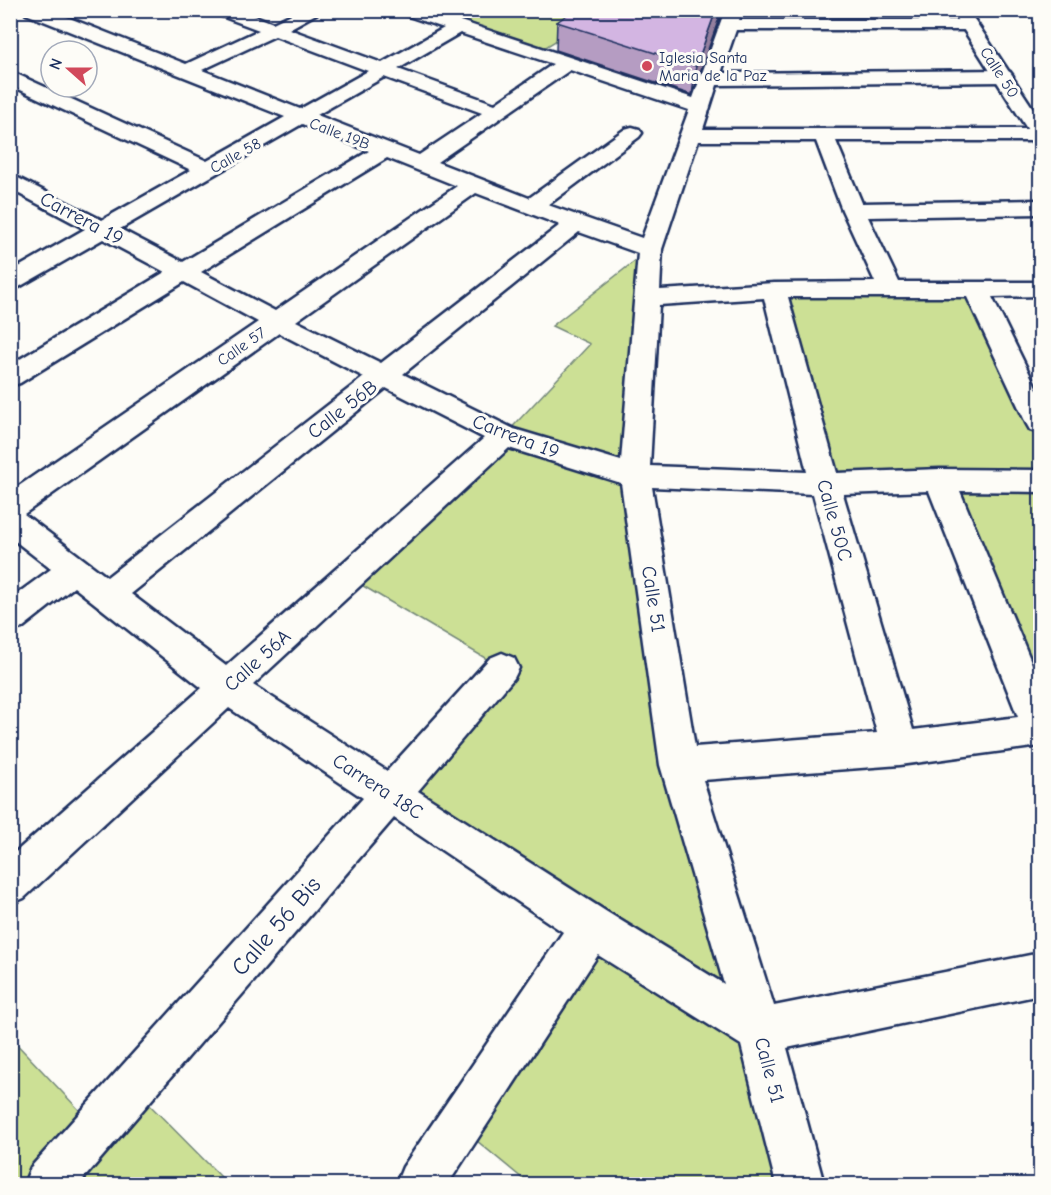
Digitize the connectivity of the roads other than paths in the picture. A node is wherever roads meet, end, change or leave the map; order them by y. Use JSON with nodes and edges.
{"nodes":[{"id":1,"x":222,"y":10,"type":"edge"},
{"id":2,"x":315,"y":10,"type":"edge"},
{"id":3,"x":408,"y":10,"type":"edge"},
{"id":4,"x":45,"y":12,"type":"edge"},
{"id":5,"x":732,"y":18,"type":"edge"},
{"id":6,"x":964,"y":18,"type":"edge"},
{"id":7,"x":456,"y":20,"type":"edge"},
{"id":8,"x":276,"y":30,"type":"junction"},
{"id":9,"x":556,"y":40,"type":"edge"},
{"id":10,"x":118,"y":46,"type":"junction"},
{"id":11,"x":538,"y":52,"type":"junction"},
{"id":12,"x":99,"y":53,"type":"edge"},
{"id":13,"x":568,"y":63,"type":"junction"},
{"id":14,"x":382,"y":69,"type":"junction"},
{"id":15,"x":186,"y":71,"type":"junction"},
{"id":16,"x":1003,"y":76,"type":"junction"},
{"id":17,"x":39,"y":78,"type":"edge"},
{"id":18,"x":16,"y":85,"type":"edge"},
{"id":19,"x":700,"y":107,"type":"junction"},
{"id":20,"x":497,"y":112,"type":"junction"},
{"id":21,"x":302,"y":118,"type":"junction"},
{"id":22,"x":632,"y":133,"type":"dead end"},
{"id":23,"x":1041,"y":135,"type":"edge"},
{"id":24,"x":824,"y":136,"type":"junction"},
{"id":25,"x":385,"y":150,"type":"junction"},
{"id":26,"x":422,"y":165,"type":"junction"},
{"id":27,"x":208,"y":170,"type":"junction"},
{"id":28,"x":10,"y":180,"type":"edge"},
{"id":29,"x":473,"y":184,"type":"junction"},
{"id":30,"x":531,"y":207,"type":"junction"},
{"id":31,"x":1041,"y":207,"type":"edge"},
{"id":32,"x":853,"y":210,"type":"junction"},
{"id":33,"x":574,"y":224,"type":"junction"},
{"id":34,"x":104,"y":230,"type":"junction"},
{"id":35,"x":650,"y":249,"type":"junction"},
{"id":36,"x":185,"y":272,"type":"junction"},
{"id":37,"x":10,"y":282,"type":"edge"},
{"id":38,"x":1041,"y":289,"type":"edge"},
{"id":39,"x":774,"y":290,"type":"junction"},
{"id":40,"x":976,"y":290,"type":"junction"},
{"id":41,"x":891,"y":291,"type":"junction"},
{"id":42,"x":646,"y":298,"type":"junction"},
{"id":43,"x":275,"y":321,"type":"junction"},
{"id":44,"x":385,"y":376,"type":"junction"},
{"id":45,"x":10,"y":377,"type":"edge"},
{"id":46,"x":1041,"y":423,"type":"edge"},
{"id":47,"x":504,"y":435,"type":"junction"},
{"id":48,"x":635,"y":476,"type":"junction"},
{"id":49,"x":940,"y":480,"type":"junction"},
{"id":50,"x":1041,"y":481,"type":"edge"},
{"id":51,"x":825,"y":484,"type":"junction"},
{"id":52,"x":10,"y":508,"type":"edge"},
{"id":53,"x":10,"y":520,"type":"edge"},
{"id":54,"x":75,"y":569,"type":"junction"},
{"id":55,"x":108,"y":594,"type":"junction"},
{"id":56,"x":10,"y":618,"type":"edge"},
{"id":57,"x":502,"y":668,"type":"dead end"},
{"id":58,"x":227,"y":687,"type":"junction"},
{"id":59,"x":1041,"y":725,"type":"edge"},
{"id":60,"x":1041,"y":730,"type":"edge"},
{"id":61,"x":900,"y":748,"type":"junction"},
{"id":62,"x":679,"y":765,"type":"junction"},
{"id":63,"x":391,"y":795,"type":"junction"},
{"id":64,"x":10,"y":884,"type":"edge"},
{"id":65,"x":592,"y":927,"type":"junction"},
{"id":66,"x":1041,"y":975,"type":"edge"},
{"id":67,"x":759,"y":1031,"type":"junction"},
{"id":68,"x":48,"y":1185,"type":"edge"},
{"id":69,"x":420,"y":1185,"type":"edge"},
{"id":70,"x":800,"y":1185,"type":"edge"}],
"edges":[{"from":1,"to":8,"type":"street"},
{"from":2,"to":8,"type":"street"},
{"from":3,"to":7,"type":"street"},
{"from":4,"to":10,"type":"street","name":"Calle 19B"},
{"from":5,"to":6,"type":"street"},
{"from":5,"to":19,"type":"street","name":"Calle 51"},
{"from":6,"to":16,"type":"street","name":"Calle 50"},
{"from":7,"to":11,"type":"street"},
{"from":7,"to":14,"type":"street","name":"Calle 58"},
{"from":8,"to":14,"type":"street"},
{"from":8,"to":15,"type":"street"},
{"from":9,"to":11,"type":"street"},
{"from":10,"to":12,"type":"street"},
{"from":10,"to":15,"type":"street","name":"Calle 19B"},
{"from":11,"to":13,"type":"street"},
{"from":13,"to":19,"type":"street"},
{"from":13,"to":20,"type":"street"},
{"from":14,"to":20,"type":"street"},
{"from":14,"to":21,"type":"street","name":"Calle 58"},
{"from":15,"to":21,"type":"street","name":"Calle 19B"},
{"from":16,"to":19,"type":"street"},
{"from":16,"to":23,"type":"street","name":"Calle 50"},
{"from":17,"to":18,"type":"street"},
{"from":18,"to":27,"type":"street"},
{"from":19,"to":24,"type":"street"},
{"from":19,"to":35,"type":"street","name":"Calle 51"},
{"from":20,"to":26,"type":"street"},
{"from":21,"to":25,"type":"street","name":"Calle 19B"},
{"from":21,"to":27,"type":"street","name":"Calle 58"},
{"from":22,"to":30,"type":"street"},
{"from":23,"to":24,"type":"street"},
{"from":24,"to":32,"type":"street"},
{"from":25,"to":26,"type":"street","name":"Calle 19B"},
{"from":25,"to":36,"type":"street"},
{"from":26,"to":29,"type":"street","name":"Calle 19B"},
{"from":27,"to":34,"type":"street","name":"Calle 58"},
{"from":28,"to":34,"type":"street","name":"Carrera 19"},
{"from":29,"to":30,"type":"street","name":"Calle 19B"},
{"from":29,"to":43,"type":"street","name":"Calle 57"},
{"from":30,"to":33,"type":"street","name":"Calle 19B"},
{"from":31,"to":32,"type":"street"},
{"from":32,"to":41,"type":"street"},
{"from":33,"to":35,"type":"street","name":"Calle 19B"},
{"from":33,"to":44,"type":"street","name":"Calle 56B"},
{"from":34,"to":36,"type":"street","name":"Carrera 19"},
{"from":34,"to":37,"type":"street","name":"Calle 58"},
{"from":35,"to":42,"type":"street","name":"Calle 51"},
{"from":36,"to":43,"type":"street","name":"Carrera 19"},
{"from":36,"to":45,"type":"street"},
{"from":38,"to":40,"type":"street"},
{"from":39,"to":41,"type":"street"},
{"from":39,"to":42,"type":"street"},
{"from":39,"to":51,"type":"street","name":"Calle 50C"},
{"from":40,"to":41,"type":"street"},
{"from":40,"to":46,"type":"street"},
{"from":42,"to":48,"type":"street","name":"Calle 51"},
{"from":43,"to":44,"type":"street","name":"Carrera 19"},
{"from":43,"to":52,"type":"street","name":"Calle 57"},
{"from":44,"to":47,"type":"street","name":"Carrera 19"},
{"from":44,"to":55,"type":"street","name":"Calle 56B"},
{"from":47,"to":48,"type":"street","name":"Carrera 19"},
{"from":47,"to":58,"type":"street","name":"Calle 56A"},
{"from":48,"to":51,"type":"street","name":"Carrera 19"},
{"from":48,"to":62,"type":"street","name":"Calle 51"},
{"from":49,"to":50,"type":"street","name":"Carrera 19"},
{"from":49,"to":51,"type":"street","name":"Carrera 19"},
{"from":49,"to":59,"type":"street"},
{"from":51,"to":61,"type":"street","name":"Calle 50C"},
{"from":53,"to":54,"type":"street","name":"Carrera 18C"},
{"from":54,"to":55,"type":"street","name":"Carrera 18C"},
{"from":54,"to":56,"type":"street"},
{"from":55,"to":58,"type":"street","name":"Carrera 18C"},
{"from":57,"to":63,"type":"street","name":"Calle 56 Bis"},
{"from":58,"to":63,"type":"street","name":"Carrera 18C"},
{"from":58,"to":64,"type":"street","name":"Calle 56A"},
{"from":60,"to":61,"type":"street"},
{"from":61,"to":62,"type":"street"},
{"from":62,"to":67,"type":"street","name":"Calle 51"},
{"from":63,"to":65,"type":"street","name":"Carrera 18C"},
{"from":63,"to":68,"type":"street","name":"Calle 56 Bis"},
{"from":65,"to":67,"type":"street","name":"Carrera 18C"},
{"from":65,"to":69,"type":"street"},
{"from":66,"to":67,"type":"street"},
{"from":67,"to":70,"type":"street","name":"Calle 51"}]}
